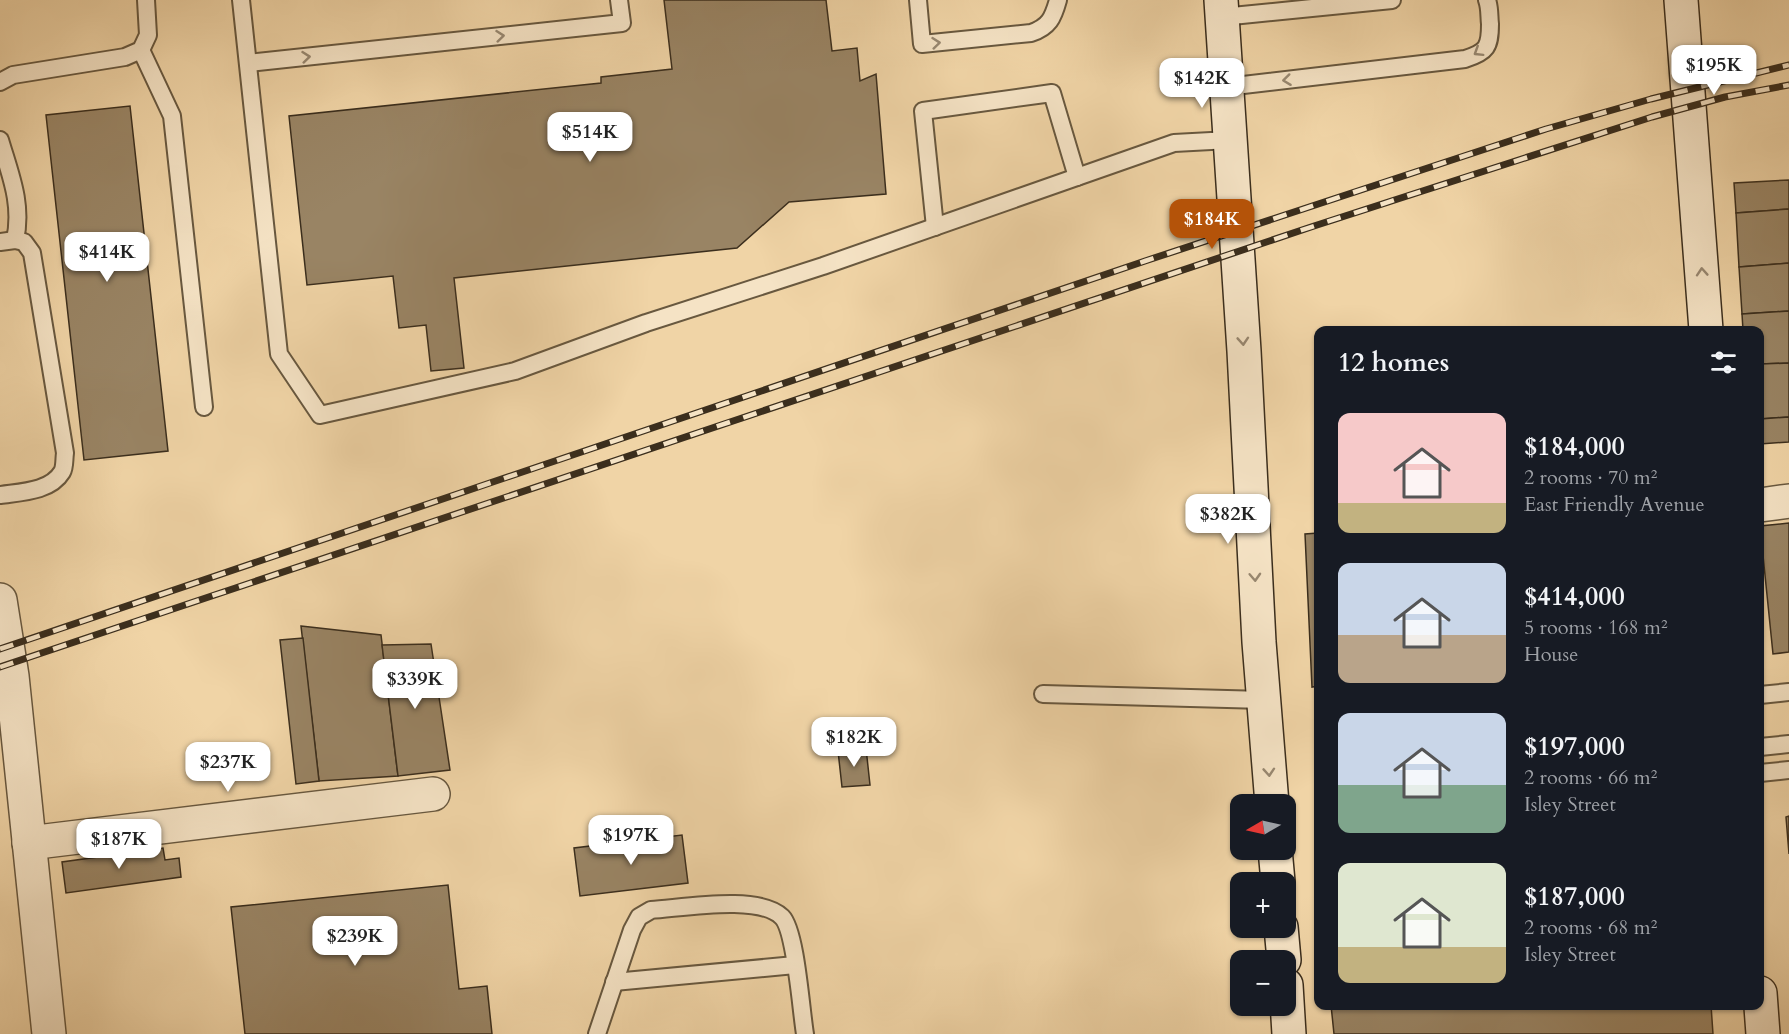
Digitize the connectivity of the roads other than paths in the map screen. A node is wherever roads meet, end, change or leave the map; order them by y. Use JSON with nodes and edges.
{"nodes":[{"id":1,"x":146,"y":0,"type":"edge"},
{"id":2,"x":241,"y":0,"type":"edge"},
{"id":3,"x":619,"y":0,"type":"edge"},
{"id":4,"x":918,"y":0,"type":"edge"},
{"id":5,"x":1058,"y":0,"type":"edge"},
{"id":6,"x":1392,"y":0,"type":"edge"},
{"id":7,"x":1487,"y":0,"type":"edge"},
{"id":8,"x":1681,"y":0,"type":"edge"},
{"id":9,"x":1221,"y":8,"type":"edge"},
{"id":10,"x":141,"y":50,"type":"junction"},
{"id":11,"x":248,"y":63,"type":"junction"},
{"id":12,"x":0,"y":82,"type":"edge"},
{"id":13,"x":1226,"y":87,"type":"junction"},
{"id":14,"x":0,"y":140,"type":"edge"},
{"id":15,"x":1230,"y":140,"type":"junction"},
{"id":16,"x":1077,"y":177,"type":"junction"},
{"id":17,"x":935,"y":227,"type":"junction"},
{"id":18,"x":8,"y":241,"type":"edge"},
{"id":19,"x":1706,"y":326,"type":"edge"},
{"id":20,"x":204,"y":407,"type":"dead end"},
{"id":21,"x":0,"y":495,"type":"edge"},
{"id":22,"x":1789,"y":501,"type":"edge"},
{"id":23,"x":1764,"y":504,"type":"edge"},
{"id":24,"x":0,"y":600,"type":"edge"},
{"id":25,"x":1789,"y":692,"type":"edge"},
{"id":26,"x":1043,"y":694,"type":"dead end"},
{"id":27,"x":1764,"y":695,"type":"edge"},
{"id":28,"x":1264,"y":700,"type":"junction"},
{"id":29,"x":1789,"y":744,"type":"edge"},
{"id":30,"x":1764,"y":747,"type":"edge"},
{"id":31,"x":1789,"y":770,"type":"edge"},
{"id":32,"x":1764,"y":773,"type":"edge"},
{"id":33,"x":433,"y":794,"type":"dead end"},
{"id":34,"x":1271,"y":794,"type":"edge"},
{"id":35,"x":29,"y":843,"type":"junction"},
{"id":36,"x":795,"y":965,"type":"junction"},
{"id":37,"x":614,"y":982,"type":"junction"},
{"id":38,"x":1761,"y":1010,"type":"edge"},
{"id":39,"x":1288,"y":1016,"type":"edge"},
{"id":40,"x":48,"y":1034,"type":"edge"},
{"id":41,"x":597,"y":1034,"type":"edge"},
{"id":42,"x":805,"y":1034,"type":"edge"},
{"id":43,"x":1289,"y":1034,"type":"edge"},
{"id":44,"x":1763,"y":1034,"type":"edge"}],
"edges":[{"from":1,"to":10,"type":"lane"},
{"from":2,"to":11,"type":"lane"},
{"from":11,"to":3,"type":"lane","one_way":true},
{"from":4,"to":5,"type":"lane","one_way":true},
{"from":6,"to":9,"type":"lane"},
{"from":7,"to":13,"type":"lane","one_way":true},
{"from":19,"to":8,"type":"main road","one_way":true},
{"from":9,"to":13,"type":"main road"},
{"from":10,"to":12,"type":"lane"},
{"from":10,"to":20,"type":"lane"},
{"from":11,"to":17,"type":"lane"},
{"from":13,"to":15,"type":"main road"},
{"from":14,"to":18,"type":"lane"},
{"from":15,"to":16,"type":"lane"},
{"from":15,"to":28,"type":"main road","one_way":true},
{"from":16,"to":17,"type":"lane"},
{"from":16,"to":17,"type":"lane"},
{"from":18,"to":21,"type":"lane"},
{"from":22,"to":23,"type":"main road"},
{"from":24,"to":35,"type":"main road"},
{"from":25,"to":27,"type":"lane"},
{"from":26,"to":28,"type":"lane"},
{"from":28,"to":34,"type":"main road","one_way":true},
{"from":29,"to":30,"type":"lane"},
{"from":31,"to":32,"type":"lane"},
{"from":33,"to":35,"type":"main road"},
{"from":35,"to":40,"type":"main road"},
{"from":36,"to":37,"type":"lane"},
{"from":36,"to":37,"type":"lane"},
{"from":36,"to":42,"type":"lane"},
{"from":37,"to":41,"type":"lane"},
{"from":38,"to":44,"type":"main road"},
{"from":39,"to":43,"type":"main road"}]}
